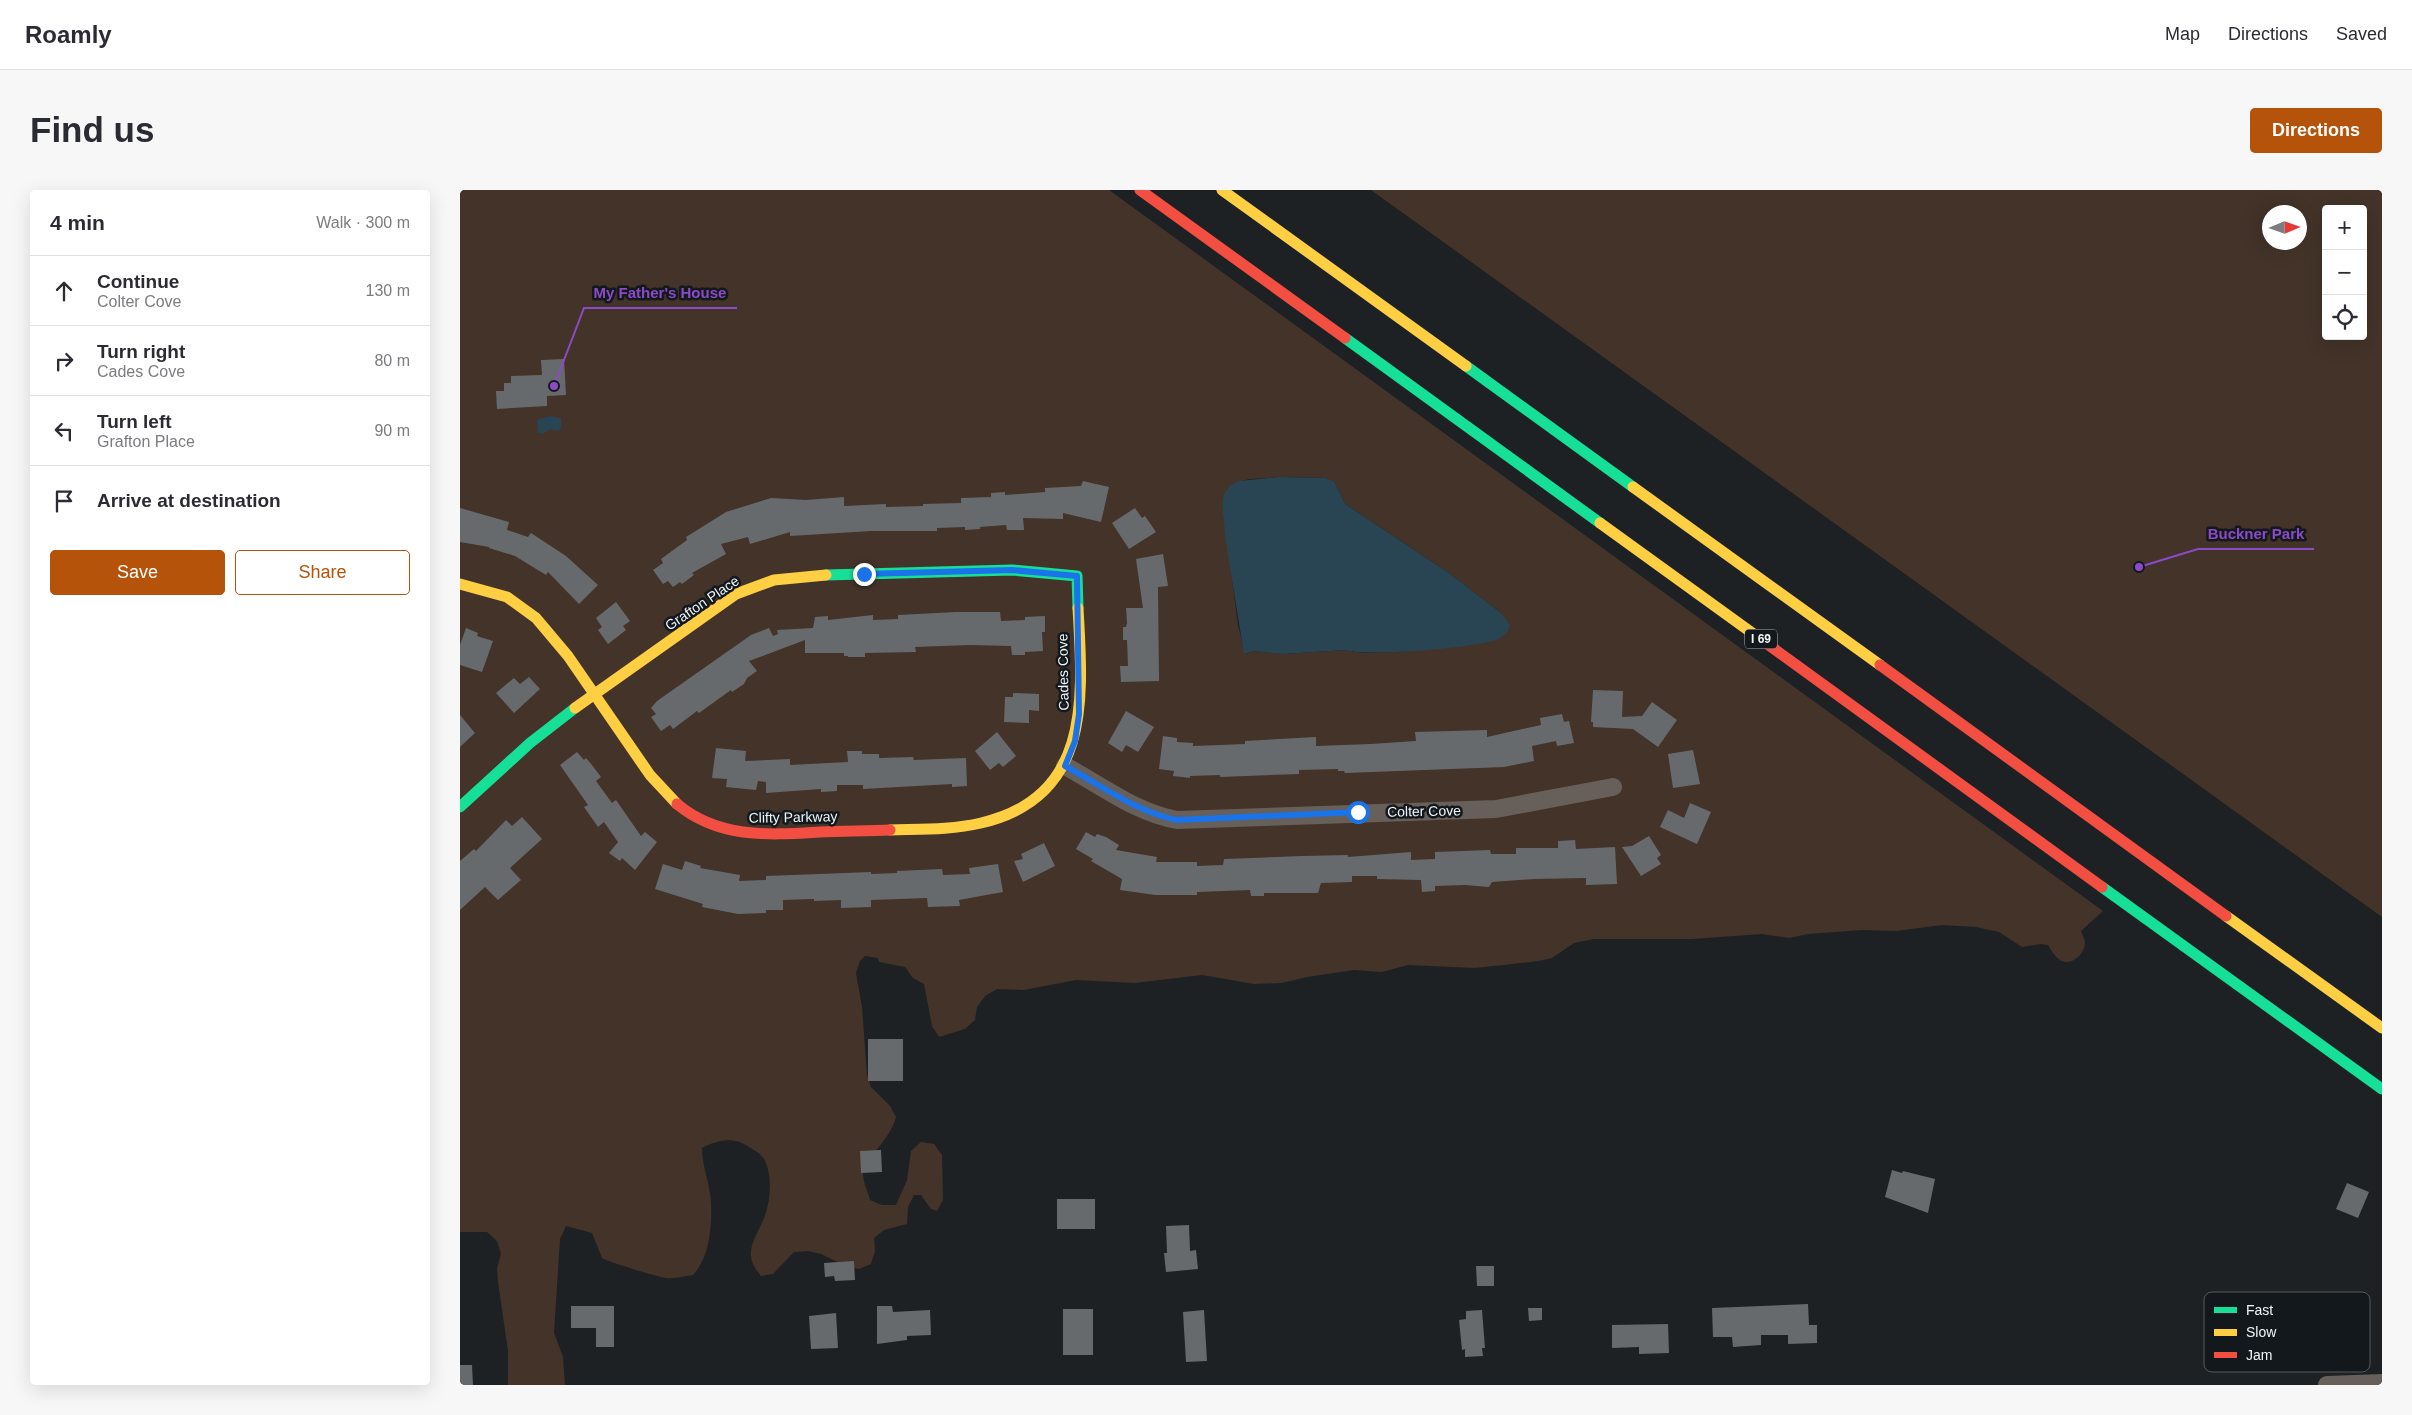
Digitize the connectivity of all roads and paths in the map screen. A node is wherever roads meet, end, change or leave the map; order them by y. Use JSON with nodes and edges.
{"nodes":[{"id":1,"x":1140,"y":190,"type":"edge"},
{"id":2,"x":1222,"y":190,"type":"edge"},
{"id":3,"x":1077,"y":576,"type":"joint"},
{"id":4,"x":460,"y":584,"type":"edge"},
{"id":5,"x":594,"y":694,"type":"junction"},
{"id":6,"x":1065,"y":766,"type":"junction"},
{"id":7,"x":1613,"y":787,"type":"dead end"},
{"id":8,"x":460,"y":807,"type":"edge"},
{"id":9,"x":2382,"y":1028,"type":"edge"},
{"id":10,"x":2382,"y":1089,"type":"edge"},
{"id":11,"x":2382,"y":1383,"type":"edge"},
{"id":12,"x":2327,"y":1385,"type":"edge"}],
"edges":[{"from":1,"to":10,"type":"main road","number":"I 69"},
{"from":2,"to":9,"type":"main road"},
{"from":3,"to":5,"type":"main road","name":"Grafton Place"},
{"from":3,"to":6,"type":"main road","name":"Cades Cove"},
{"from":4,"to":5,"type":"main road","name":"Clifty Parkway"},
{"from":5,"to":6,"type":"main road","name":"Clifty Parkway"},
{"from":5,"to":8,"type":"main road","name":"Grafton Place"},
{"from":6,"to":7,"type":"street","name":"Colter Cove"},
{"from":11,"to":12,"type":"street"}]}
